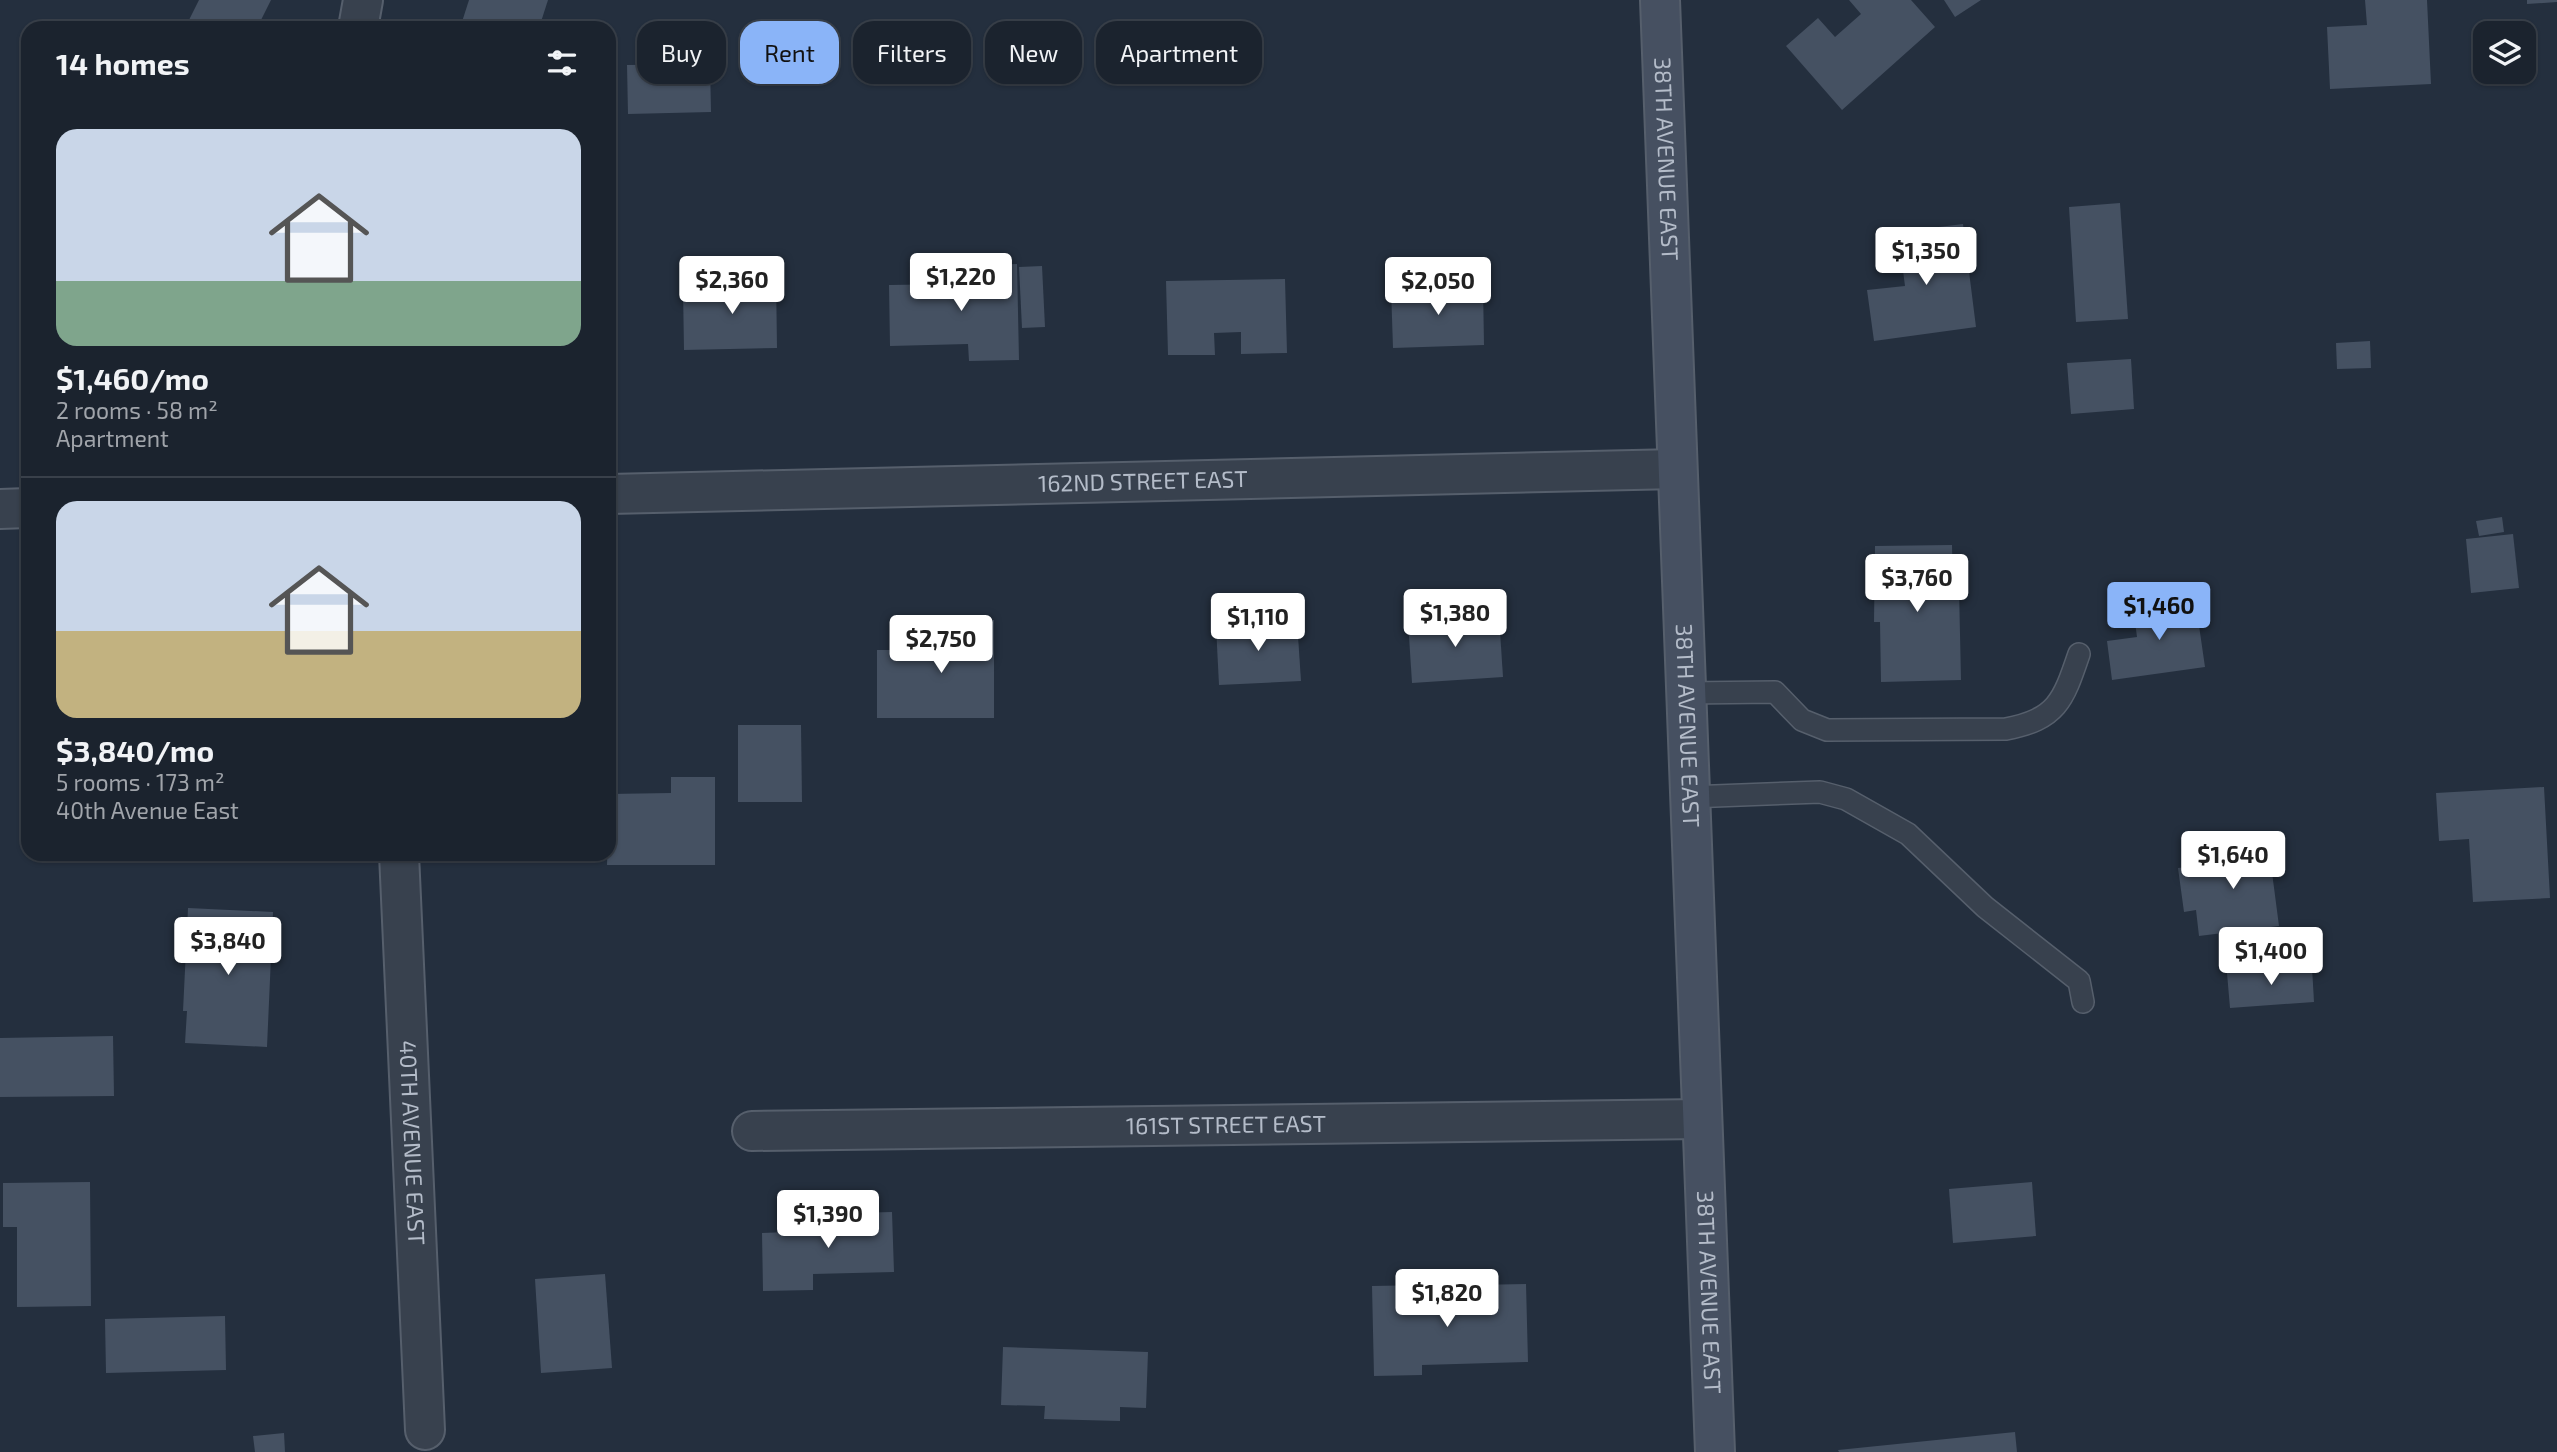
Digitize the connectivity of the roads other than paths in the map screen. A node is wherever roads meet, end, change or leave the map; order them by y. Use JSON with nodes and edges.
{"nodes":[{"id":1,"x":363,"y":0,"type":"edge"},
{"id":2,"x":1660,"y":0,"type":"edge"},
{"id":3,"x":359,"y":21,"type":"edge"},
{"id":4,"x":1677,"y":469,"type":"junction"},
{"id":5,"x":616,"y":494,"type":"edge"},
{"id":6,"x":21,"y":508,"type":"edge"},
{"id":7,"x":0,"y":509,"type":"edge"},
{"id":8,"x":2079,"y":654,"type":"dead end"},
{"id":9,"x":1685,"y":693,"type":"junction"},
{"id":10,"x":1689,"y":797,"type":"junction"},
{"id":11,"x":399,"y":861,"type":"edge"},
{"id":12,"x":2083,"y":1002,"type":"dead end"},
{"id":13,"x":1702,"y":1119,"type":"junction"},
{"id":14,"x":752,"y":1131,"type":"dead end"},
{"id":15,"x":425,"y":1430,"type":"dead end"},
{"id":16,"x":1715,"y":1452,"type":"edge"}],
"edges":[{"from":1,"to":3,"type":"street"},
{"from":2,"to":4,"type":"street","name":"38TH AVENUE EAST"},
{"from":4,"to":5,"type":"street","name":"162ND STREET EAST"},
{"from":4,"to":9,"type":"street","name":"38TH AVENUE EAST"},
{"from":6,"to":7,"type":"street"},
{"from":8,"to":9,"type":"lane"},
{"from":9,"to":10,"type":"street","name":"38TH AVENUE EAST"},
{"from":10,"to":12,"type":"lane"},
{"from":10,"to":13,"type":"street","name":"38TH AVENUE EAST"},
{"from":11,"to":15,"type":"street","name":"40TH AVENUE EAST"},
{"from":13,"to":14,"type":"street","name":"161ST STREET EAST"},
{"from":13,"to":16,"type":"street","name":"38TH AVENUE EAST"}]}
